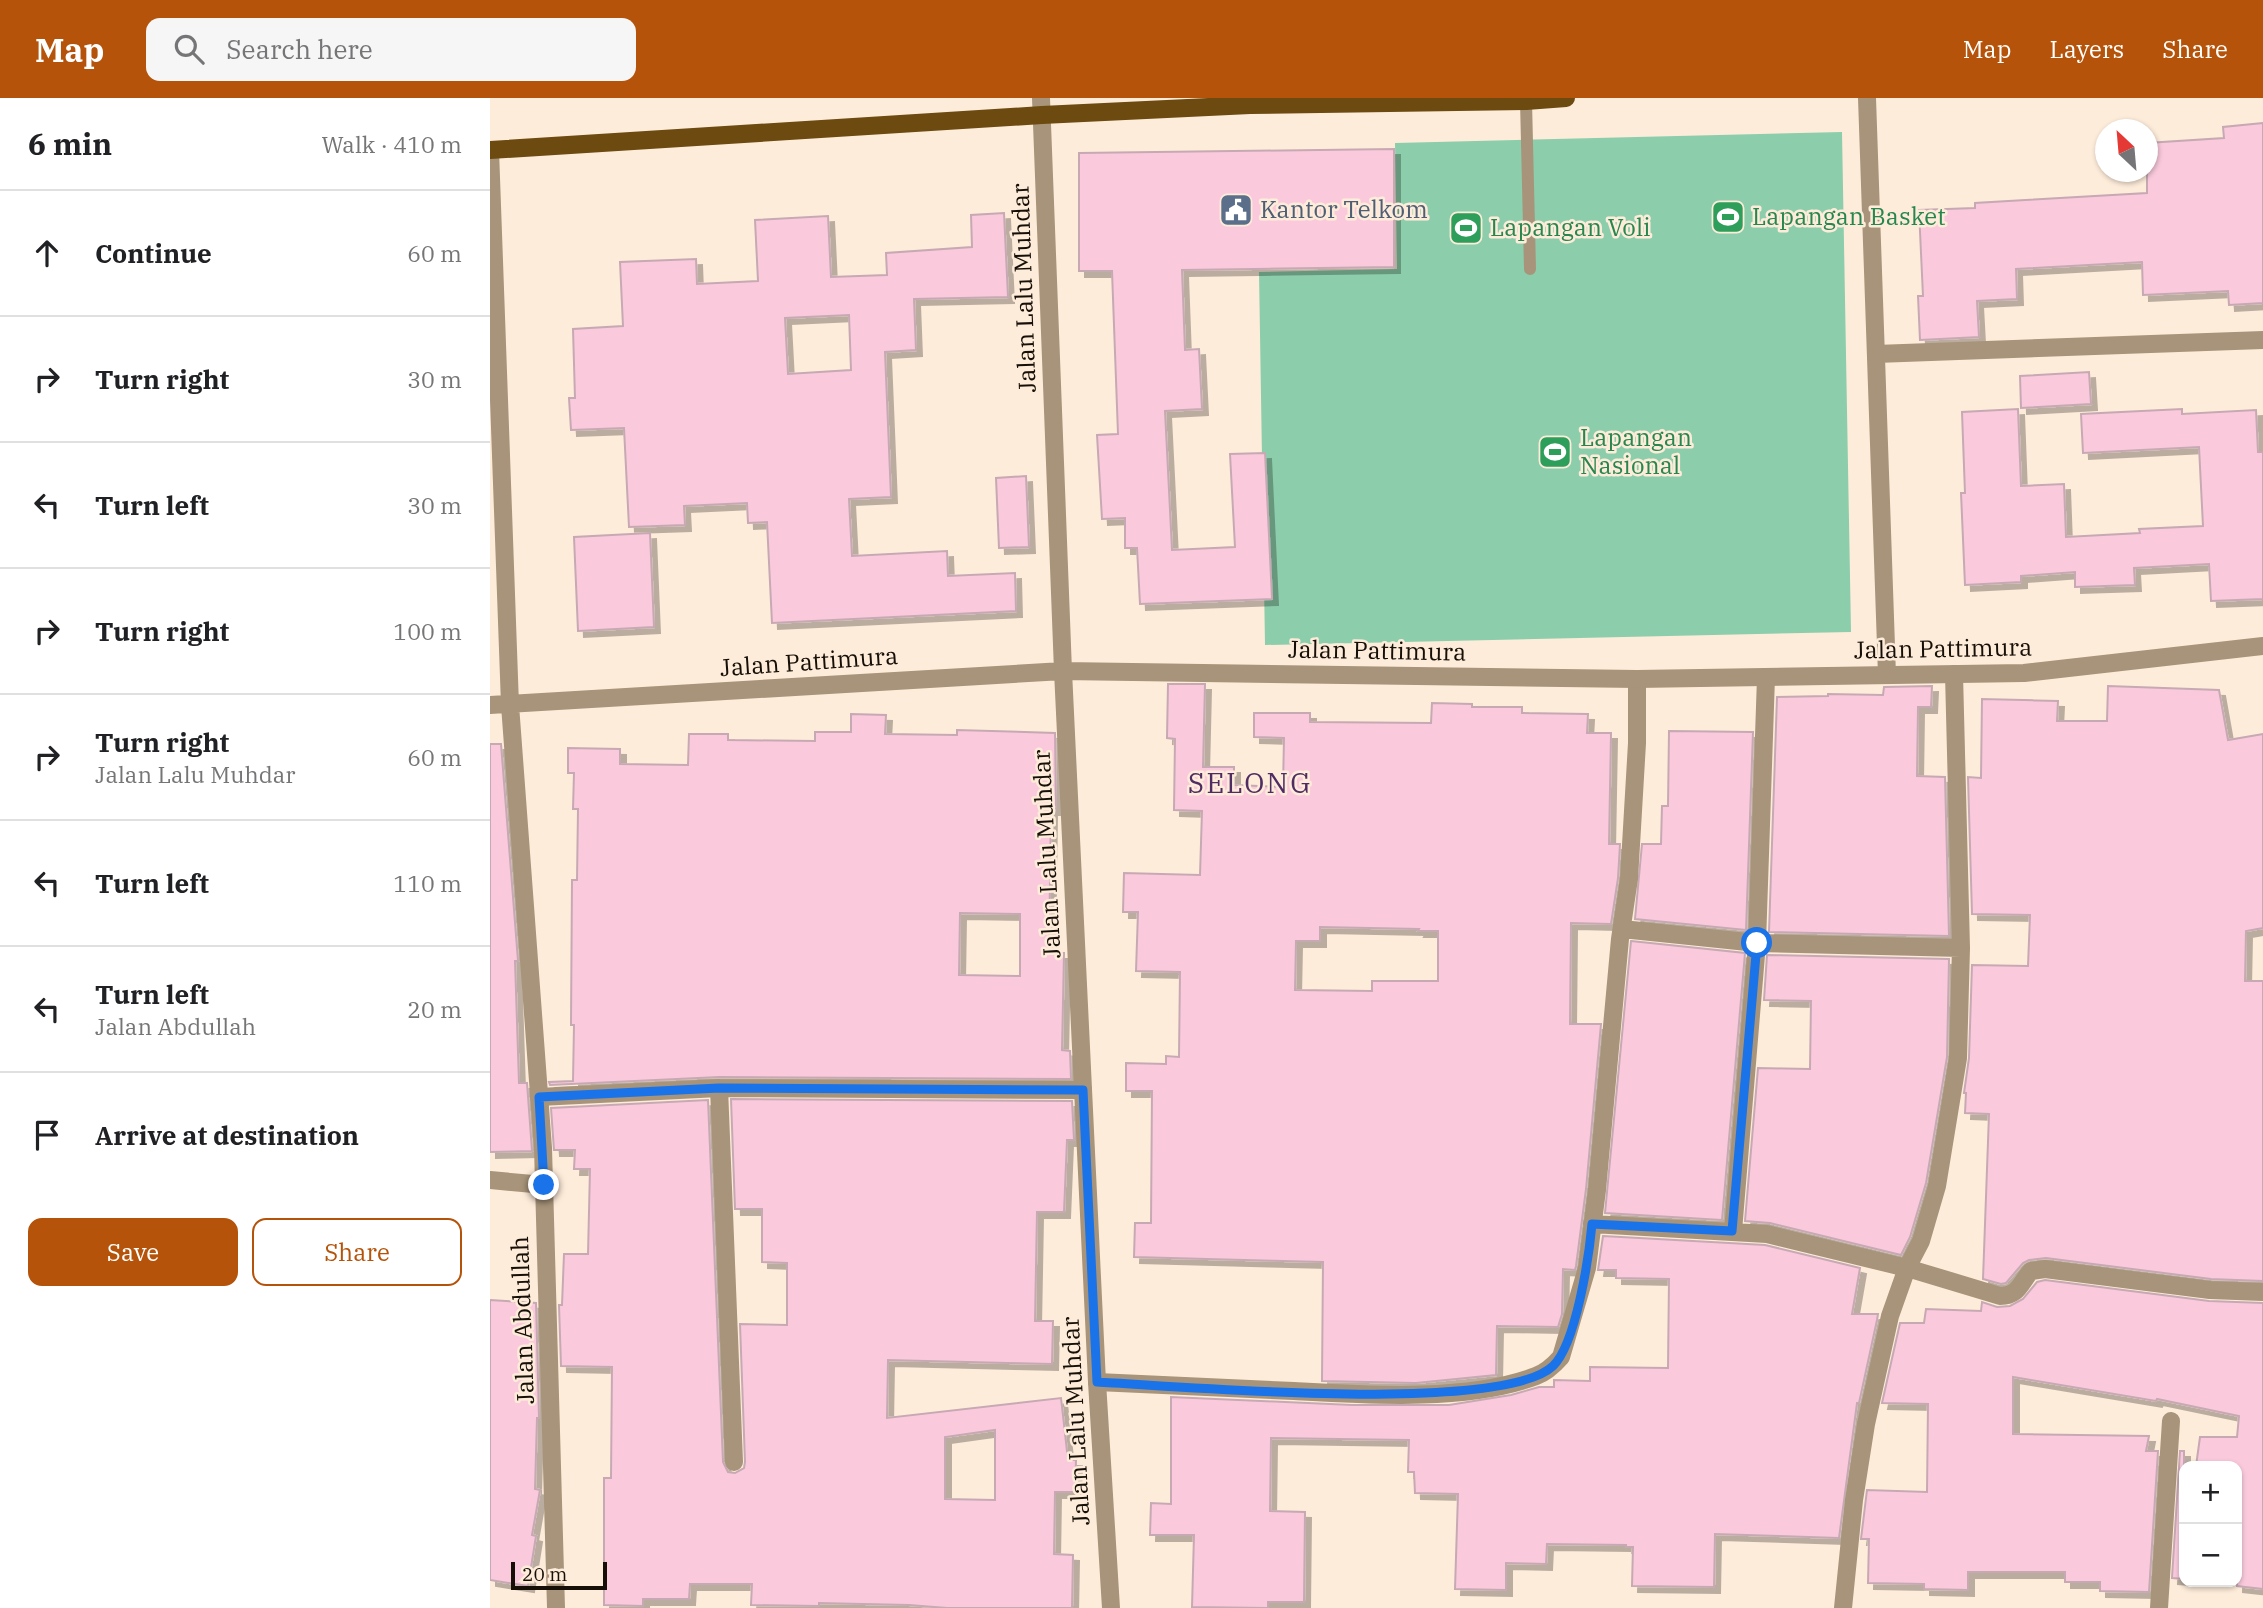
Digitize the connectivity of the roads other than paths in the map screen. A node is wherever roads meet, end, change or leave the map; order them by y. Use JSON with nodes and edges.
{"nodes":[{"id":1,"x":1566,"y":98,"type":"edge"},
{"id":2,"x":1867,"y":98,"type":"edge"},
{"id":3,"x":1526,"y":101,"type":"junction"},
{"id":4,"x":1250,"y":102,"type":"edge"},
{"id":5,"x":1041,"y":106,"type":"edge"},
{"id":6,"x":490,"y":150,"type":"edge"},
{"id":7,"x":1530,"y":270,"type":"dead end"},
{"id":8,"x":2263,"y":340,"type":"edge"},
{"id":9,"x":1876,"y":354,"type":"junction"},
{"id":10,"x":2263,"y":646,"type":"edge"},
{"id":11,"x":1063,"y":671,"type":"junction"},
{"id":12,"x":1954,"y":674,"type":"junction"},
{"id":13,"x":1887,"y":675,"type":"junction"},
{"id":14,"x":1766,"y":677,"type":"junction"},
{"id":15,"x":1637,"y":679,"type":"junction"},
{"id":16,"x":490,"y":705,"type":"edge"},
{"id":17,"x":510,"y":705,"type":"junction"},
{"id":18,"x":1622,"y":929,"type":"junction"},
{"id":19,"x":1757,"y":943,"type":"junction"},
{"id":20,"x":1961,"y":948,"type":"junction"},
{"id":21,"x":719,"y":1088,"type":"junction"},
{"id":22,"x":1083,"y":1090,"type":"junction"},
{"id":23,"x":539,"y":1097,"type":"junction"},
{"id":24,"x":490,"y":1180,"type":"edge"},
{"id":25,"x":544,"y":1185,"type":"junction"},
{"id":26,"x":1592,"y":1224,"type":"junction"},
{"id":27,"x":1732,"y":1231,"type":"junction"},
{"id":28,"x":1907,"y":1268,"type":"junction"},
{"id":29,"x":2263,"y":1292,"type":"edge"},
{"id":30,"x":1097,"y":1382,"type":"junction"},
{"id":31,"x":2171,"y":1420,"type":"dead end"},
{"id":32,"x":734,"y":1462,"type":"dead end"},
{"id":33,"x":556,"y":1608,"type":"edge"},
{"id":34,"x":1111,"y":1608,"type":"edge"},
{"id":35,"x":1843,"y":1608,"type":"edge"},
{"id":36,"x":2159,"y":1608,"type":"edge"}],
"edges":[{"from":1,"to":3,"type":"main road"},
{"from":2,"to":9,"type":"street"},
{"from":3,"to":4,"type":"main road"},
{"from":3,"to":7,"type":"lane"},
{"from":4,"to":5,"type":"main road"},
{"from":5,"to":6,"type":"main road"},
{"from":5,"to":11,"type":"street","name":"Jalan Lalu Muhdar"},
{"from":6,"to":17,"type":"street","name":"Jalan Abdullah"},
{"from":8,"to":9,"type":"street"},
{"from":9,"to":13,"type":"street"},
{"from":10,"to":12,"type":"street","name":"Jalan Pattimura"},
{"from":11,"to":15,"type":"street","name":"Jalan Pattimura"},
{"from":11,"to":17,"type":"street","name":"Jalan Pattimura"},
{"from":11,"to":22,"type":"street","name":"Jalan Lalu Muhdar"},
{"from":12,"to":13,"type":"street","name":"Jalan Pattimura"},
{"from":12,"to":20,"type":"street"},
{"from":13,"to":14,"type":"street","name":"Jalan Pattimura"},
{"from":14,"to":15,"type":"street","name":"Jalan Pattimura"},
{"from":14,"to":19,"type":"street"},
{"from":15,"to":18,"type":"street"},
{"from":16,"to":17,"type":"street","name":"Jalan Pattimura"},
{"from":17,"to":23,"type":"street","name":"Jalan Abdullah"},
{"from":18,"to":19,"type":"street"},
{"from":18,"to":26,"type":"street"},
{"from":19,"to":20,"type":"street"},
{"from":19,"to":27,"type":"street"},
{"from":20,"to":28,"type":"street"},
{"from":21,"to":22,"type":"street"},
{"from":21,"to":23,"type":"street"},
{"from":21,"to":32,"type":"street"},
{"from":22,"to":30,"type":"street","name":"Jalan Lalu Muhdar"},
{"from":23,"to":25,"type":"street","name":"Jalan Abdullah"},
{"from":24,"to":25,"type":"street"},
{"from":25,"to":33,"type":"street","name":"Jalan Abdullah"},
{"from":26,"to":27,"type":"street"},
{"from":26,"to":30,"type":"street"},
{"from":27,"to":28,"type":"street"},
{"from":28,"to":29,"type":"street"},
{"from":28,"to":35,"type":"street"},
{"from":30,"to":34,"type":"street","name":"Jalan Lalu Muhdar"},
{"from":31,"to":36,"type":"street"}]}
